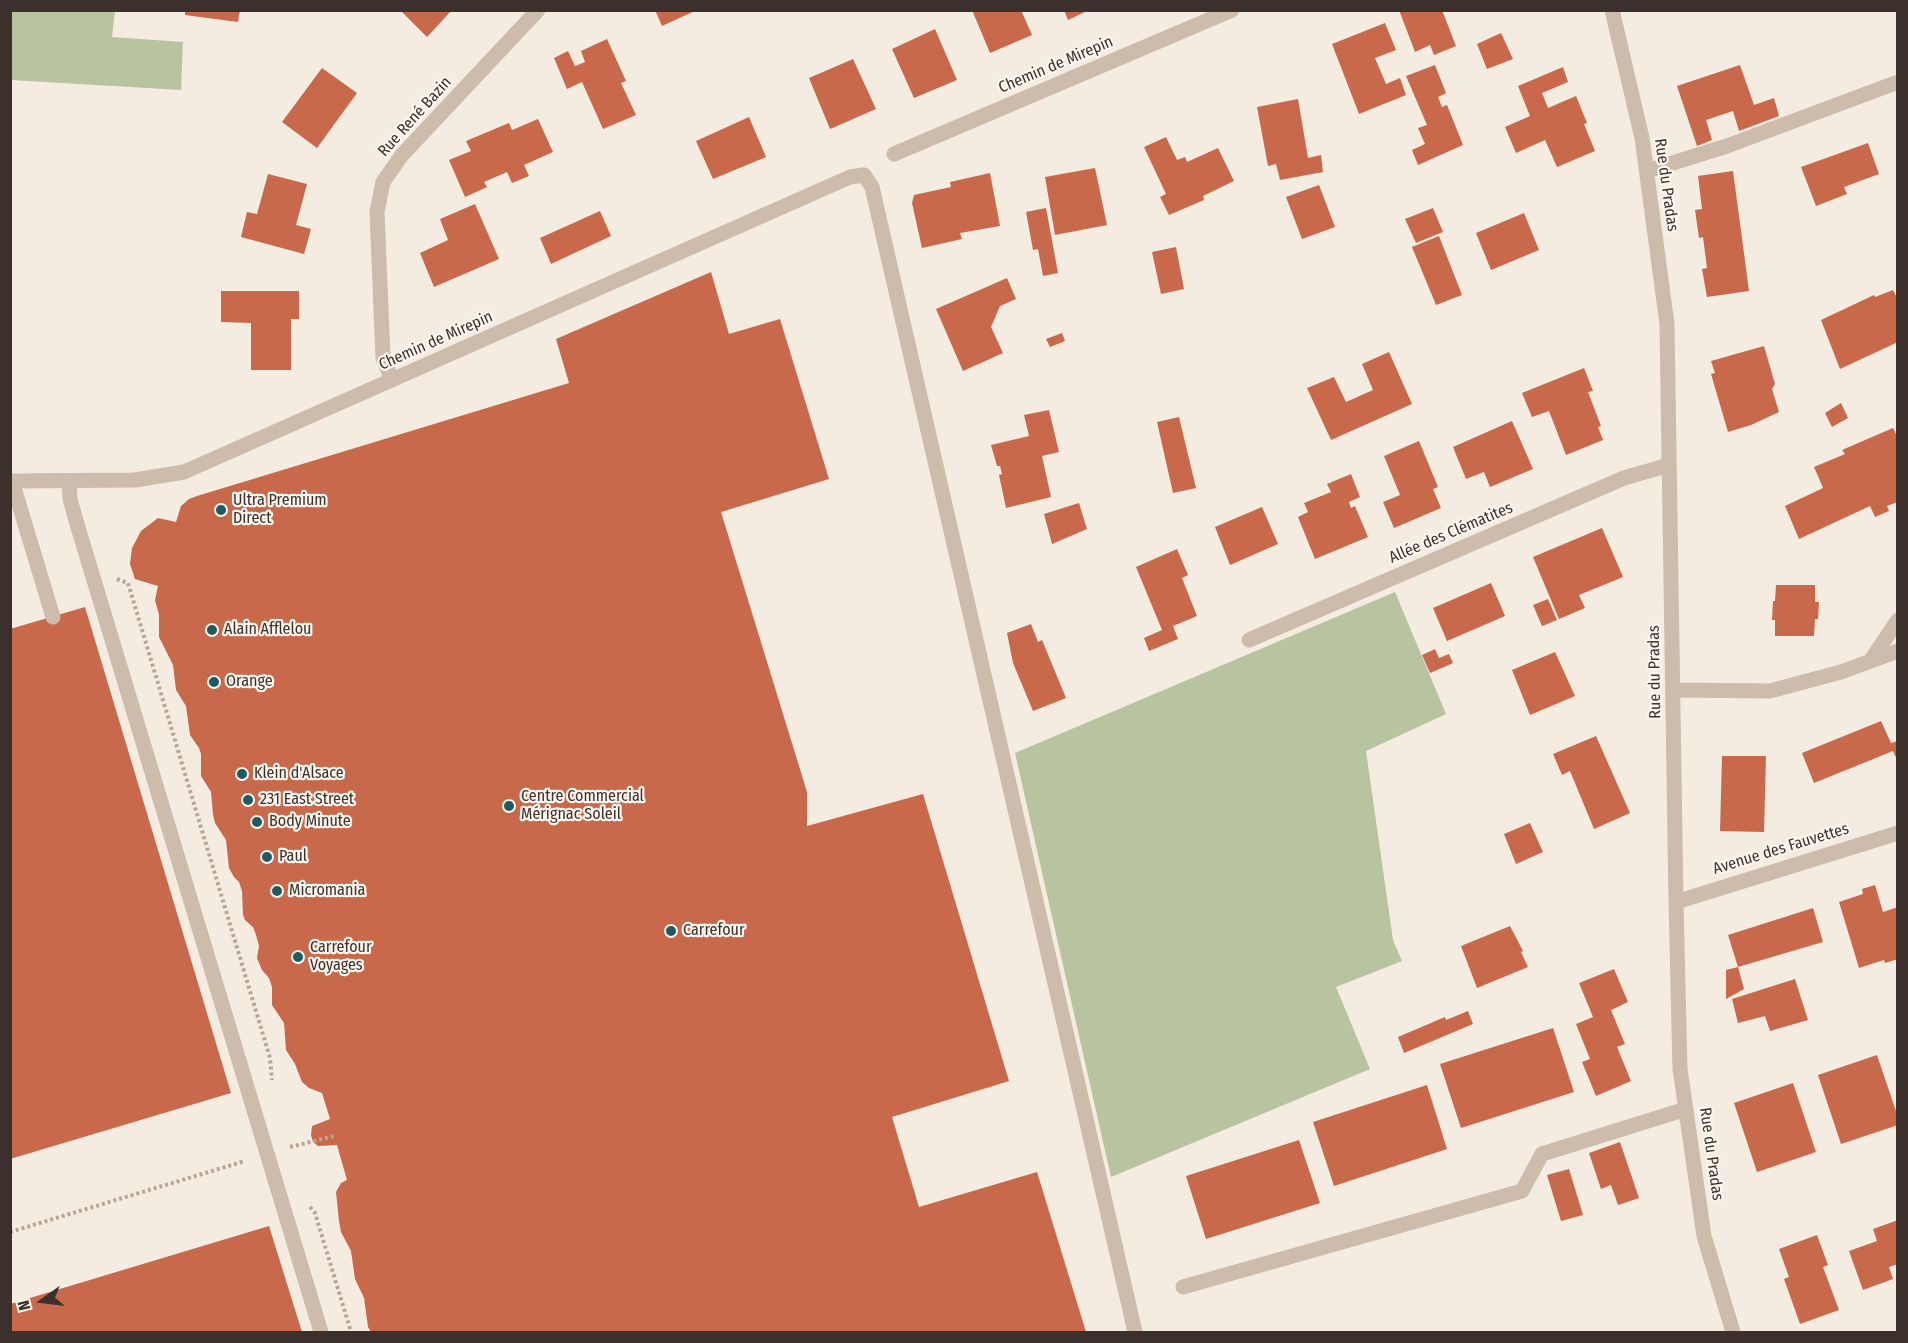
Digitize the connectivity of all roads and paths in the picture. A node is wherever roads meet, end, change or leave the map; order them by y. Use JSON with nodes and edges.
{"nodes":[{"id":1,"x":538,"y":10,"type":"edge"},
{"id":2,"x":1232,"y":10,"type":"edge"},
{"id":3,"x":1612,"y":10,"type":"edge"},
{"id":4,"x":1898,"y":82,"type":"edge"},
{"id":5,"x":894,"y":154,"type":"dead end"},
{"id":6,"x":1647,"y":171,"type":"junction"},
{"id":7,"x":392,"y":380,"type":"junction"},
{"id":8,"x":1669,"y":465,"type":"junction"},
{"id":9,"x":11,"y":481,"type":"edge"},
{"id":10,"x":69,"y":481,"type":"junction"},
{"id":11,"x":92,"y":569,"type":"junction"},
{"id":12,"x":53,"y":616,"type":"dead end"},
{"id":13,"x":1898,"y":620,"type":"edge"},
{"id":14,"x":1249,"y":640,"type":"dead end"},
{"id":15,"x":1898,"y":651,"type":"edge"},
{"id":16,"x":1872,"y":660,"type":"junction"},
{"id":17,"x":1673,"y":690,"type":"junction"},
{"id":18,"x":1898,"y":832,"type":"edge"},
{"id":19,"x":1676,"y":902,"type":"junction"},
{"id":20,"x":271,"y":1090,"type":"dead end"},
{"id":21,"x":1686,"y":1109,"type":"junction"},
{"id":22,"x":334,"y":1136,"type":"dead end"},
{"id":23,"x":268,"y":1154,"type":"junction"},
{"id":24,"x":305,"y":1201,"type":"dead end"},
{"id":25,"x":10,"y":1232,"type":"edge"},
{"id":26,"x":1183,"y":1287,"type":"dead end"},
{"id":27,"x":321,"y":1332,"type":"edge"},
{"id":28,"x":351,"y":1332,"type":"edge"},
{"id":29,"x":1135,"y":1332,"type":"edge"},
{"id":30,"x":1733,"y":1332,"type":"edge"}],
"edges":[{"from":1,"to":7,"type":"street","name":"Rue René Bazin"},
{"from":2,"to":5,"type":"street","name":"Chemin de Mirepin"},
{"from":3,"to":6,"type":"street","name":"Rue du Pradas"},
{"from":4,"to":6,"type":"street"},
{"from":6,"to":8,"type":"street","name":"Rue du Pradas"},
{"from":7,"to":10,"type":"street","name":"Chemin de Mirepin"},
{"from":7,"to":29,"type":"street","name":"Chemin de Mirepin"},
{"from":8,"to":14,"type":"street","name":"Allée des Clématites"},
{"from":8,"to":17,"type":"street","name":"Rue du Pradas"},
{"from":9,"to":10,"type":"street","name":"Chemin de Mirepin"},
{"from":9,"to":12,"type":"street"},
{"from":10,"to":11,"type":"street"},
{"from":11,"to":20,"type":"path"},
{"from":11,"to":23,"type":"street"},
{"from":13,"to":16,"type":"street"},
{"from":15,"to":16,"type":"street"},
{"from":16,"to":17,"type":"street"},
{"from":17,"to":19,"type":"street","name":"Rue du Pradas"},
{"from":18,"to":19,"type":"street","name":"Avenue des Fauvettes"},
{"from":19,"to":21,"type":"street","name":"Rue du Pradas"},
{"from":21,"to":26,"type":"street"},
{"from":21,"to":30,"type":"street","name":"Rue du Pradas"},
{"from":22,"to":23,"type":"path"},
{"from":23,"to":25,"type":"path"},
{"from":23,"to":27,"type":"street"},
{"from":24,"to":28,"type":"path"}]}
